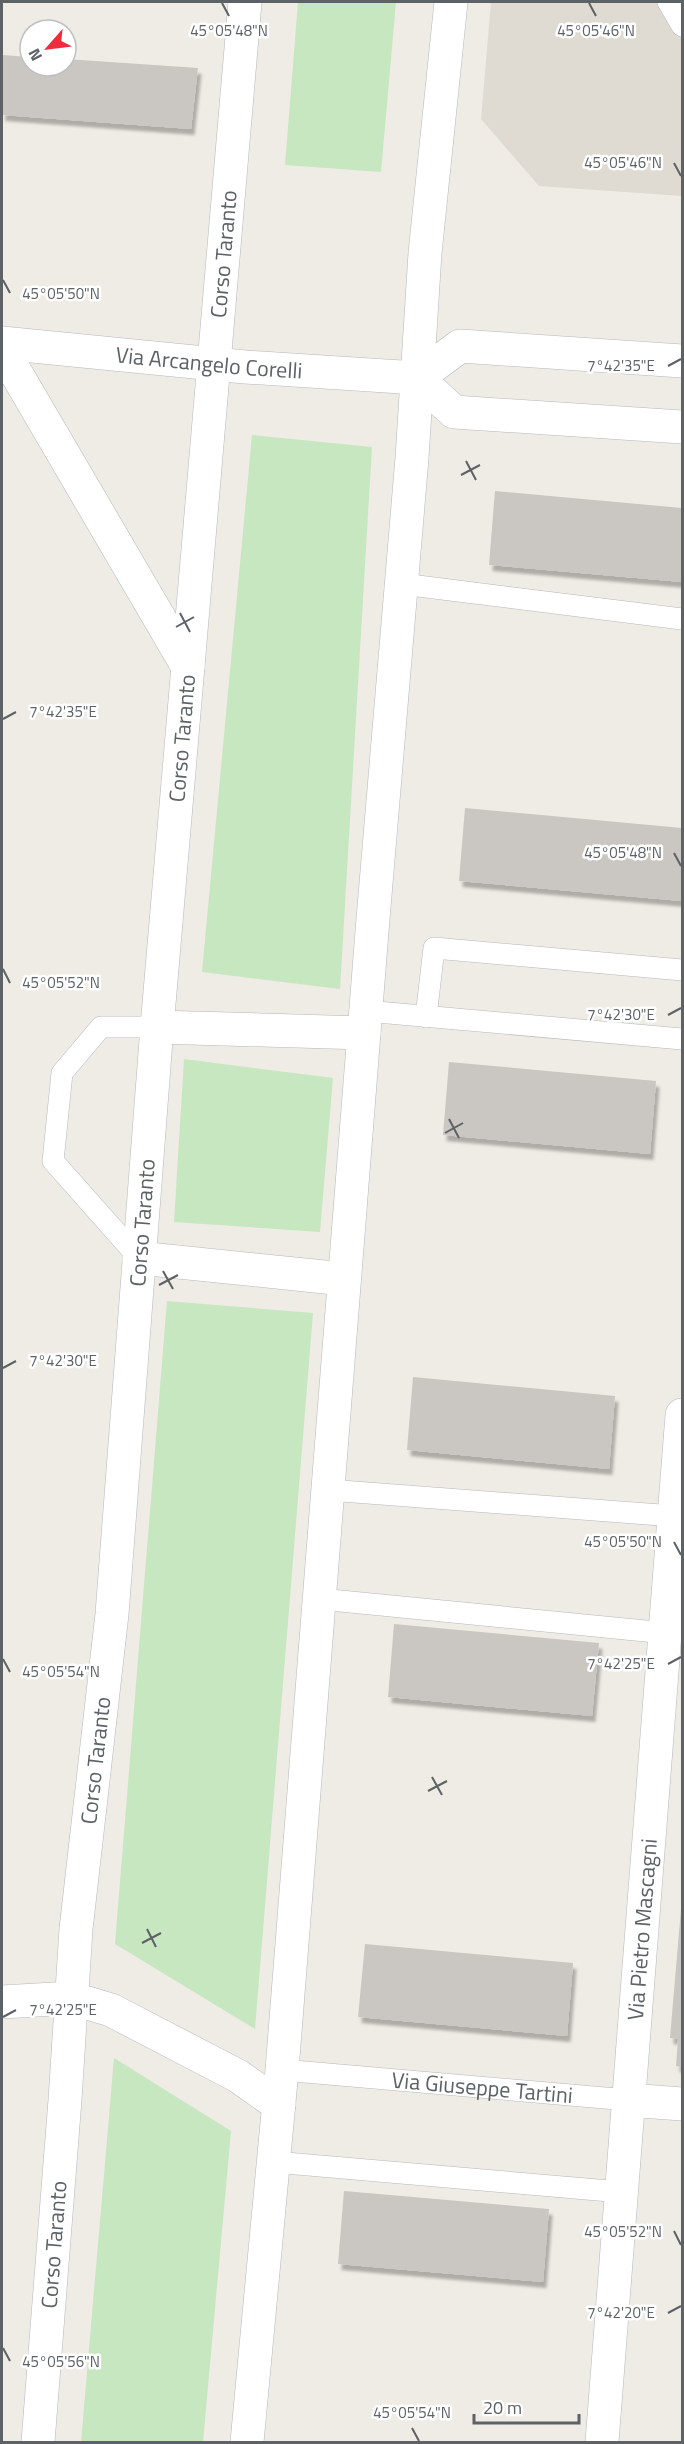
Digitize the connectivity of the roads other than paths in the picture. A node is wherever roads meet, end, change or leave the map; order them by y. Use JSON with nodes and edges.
{"nodes":[{"id":1,"x":245,"y":2,"type":"edge"},
{"id":2,"x":451,"y":2,"type":"edge"},
{"id":3,"x":668,"y":2,"type":"edge"},
{"id":4,"x":682,"y":26,"type":"edge"},
{"id":5,"x":2,"y":343,"type":"edge"},
{"id":6,"x":2,"y":350,"type":"edge"},
{"id":7,"x":682,"y":361,"type":"edge"},
{"id":8,"x":214,"y":364,"type":"junction"},
{"id":9,"x":417,"y":378,"type":"junction"},
{"id":10,"x":682,"y":427,"type":"edge"},
{"id":11,"x":402,"y":584,"type":"junction"},
{"id":12,"x":682,"y":619,"type":"edge"},
{"id":13,"x":188,"y":667,"type":"junction"},
{"id":14,"x":682,"y":970,"type":"edge"},
{"id":15,"x":426,"y":1017,"type":"junction"},
{"id":16,"x":365,"y":1022,"type":"junction"},
{"id":17,"x":157,"y":1027,"type":"junction"},
{"id":18,"x":682,"y":1039,"type":"edge"},
{"id":19,"x":139,"y":1258,"type":"junction"},
{"id":20,"x":344,"y":1279,"type":"junction"},
{"id":21,"x":682,"y":1414,"type":"edge"},
{"id":22,"x":328,"y":1490,"type":"junction"},
{"id":23,"x":674,"y":1516,"type":"junction"},
{"id":24,"x":320,"y":1599,"type":"junction"},
{"id":25,"x":666,"y":1633,"type":"junction"},
{"id":26,"x":71,"y":1998,"type":"junction"},
{"id":27,"x":2,"y":2002,"type":"edge"},
{"id":28,"x":282,"y":2070,"type":"junction"},
{"id":29,"x":628,"y":2100,"type":"junction"},
{"id":30,"x":682,"y":2104,"type":"edge"},
{"id":31,"x":279,"y":2105,"type":"junction"},
{"id":32,"x":274,"y":2162,"type":"junction"},
{"id":33,"x":621,"y":2192,"type":"junction"},
{"id":34,"x":38,"y":2442,"type":"edge"},
{"id":35,"x":247,"y":2442,"type":"edge"},
{"id":36,"x":602,"y":2442,"type":"edge"}],
"edges":[{"from":1,"to":8,"type":"street","name":"Corso Taranto"},
{"from":2,"to":9,"type":"street"},
{"from":3,"to":4,"type":"lane"},
{"from":5,"to":8,"type":"street","name":"Via Arcangelo Corelli"},
{"from":6,"to":13,"type":"street"},
{"from":7,"to":9,"type":"street"},
{"from":8,"to":9,"type":"street","name":"Via Arcangelo Corelli"},
{"from":8,"to":13,"type":"street","name":"Corso Taranto"},
{"from":9,"to":10,"type":"street"},
{"from":9,"to":11,"type":"street"},
{"from":11,"to":12,"type":"lane"},
{"from":11,"to":16,"type":"street"},
{"from":13,"to":17,"type":"street","name":"Corso Taranto"},
{"from":14,"to":15,"type":"lane"},
{"from":15,"to":16,"type":"lane"},
{"from":15,"to":18,"type":"lane"},
{"from":16,"to":17,"type":"street"},
{"from":16,"to":20,"type":"street"},
{"from":17,"to":19,"type":"street","name":"Corso Taranto"},
{"from":17,"to":19,"type":"lane"},
{"from":19,"to":20,"type":"street"},
{"from":19,"to":26,"type":"street","name":"Corso Taranto"},
{"from":20,"to":22,"type":"street"},
{"from":21,"to":23,"type":"street","name":"Via Pietro Mascagni"},
{"from":22,"to":23,"type":"lane"},
{"from":22,"to":24,"type":"street"},
{"from":23,"to":25,"type":"street","name":"Via Pietro Mascagni"},
{"from":24,"to":25,"type":"lane"},
{"from":24,"to":28,"type":"street"},
{"from":25,"to":29,"type":"street","name":"Via Pietro Mascagni"},
{"from":26,"to":27,"type":"street"},
{"from":26,"to":31,"type":"street"},
{"from":26,"to":34,"type":"street","name":"Corso Taranto"},
{"from":28,"to":29,"type":"lane","name":"Via Giuseppe Tartini"},
{"from":28,"to":31,"type":"street"},
{"from":29,"to":30,"type":"street","name":"Via Giuseppe Tartini"},
{"from":29,"to":33,"type":"street","name":"Via Pietro Mascagni"},
{"from":31,"to":32,"type":"street"},
{"from":32,"to":33,"type":"lane"},
{"from":32,"to":35,"type":"street"},
{"from":33,"to":36,"type":"street","name":"Via Pietro Mascagni"}]}
